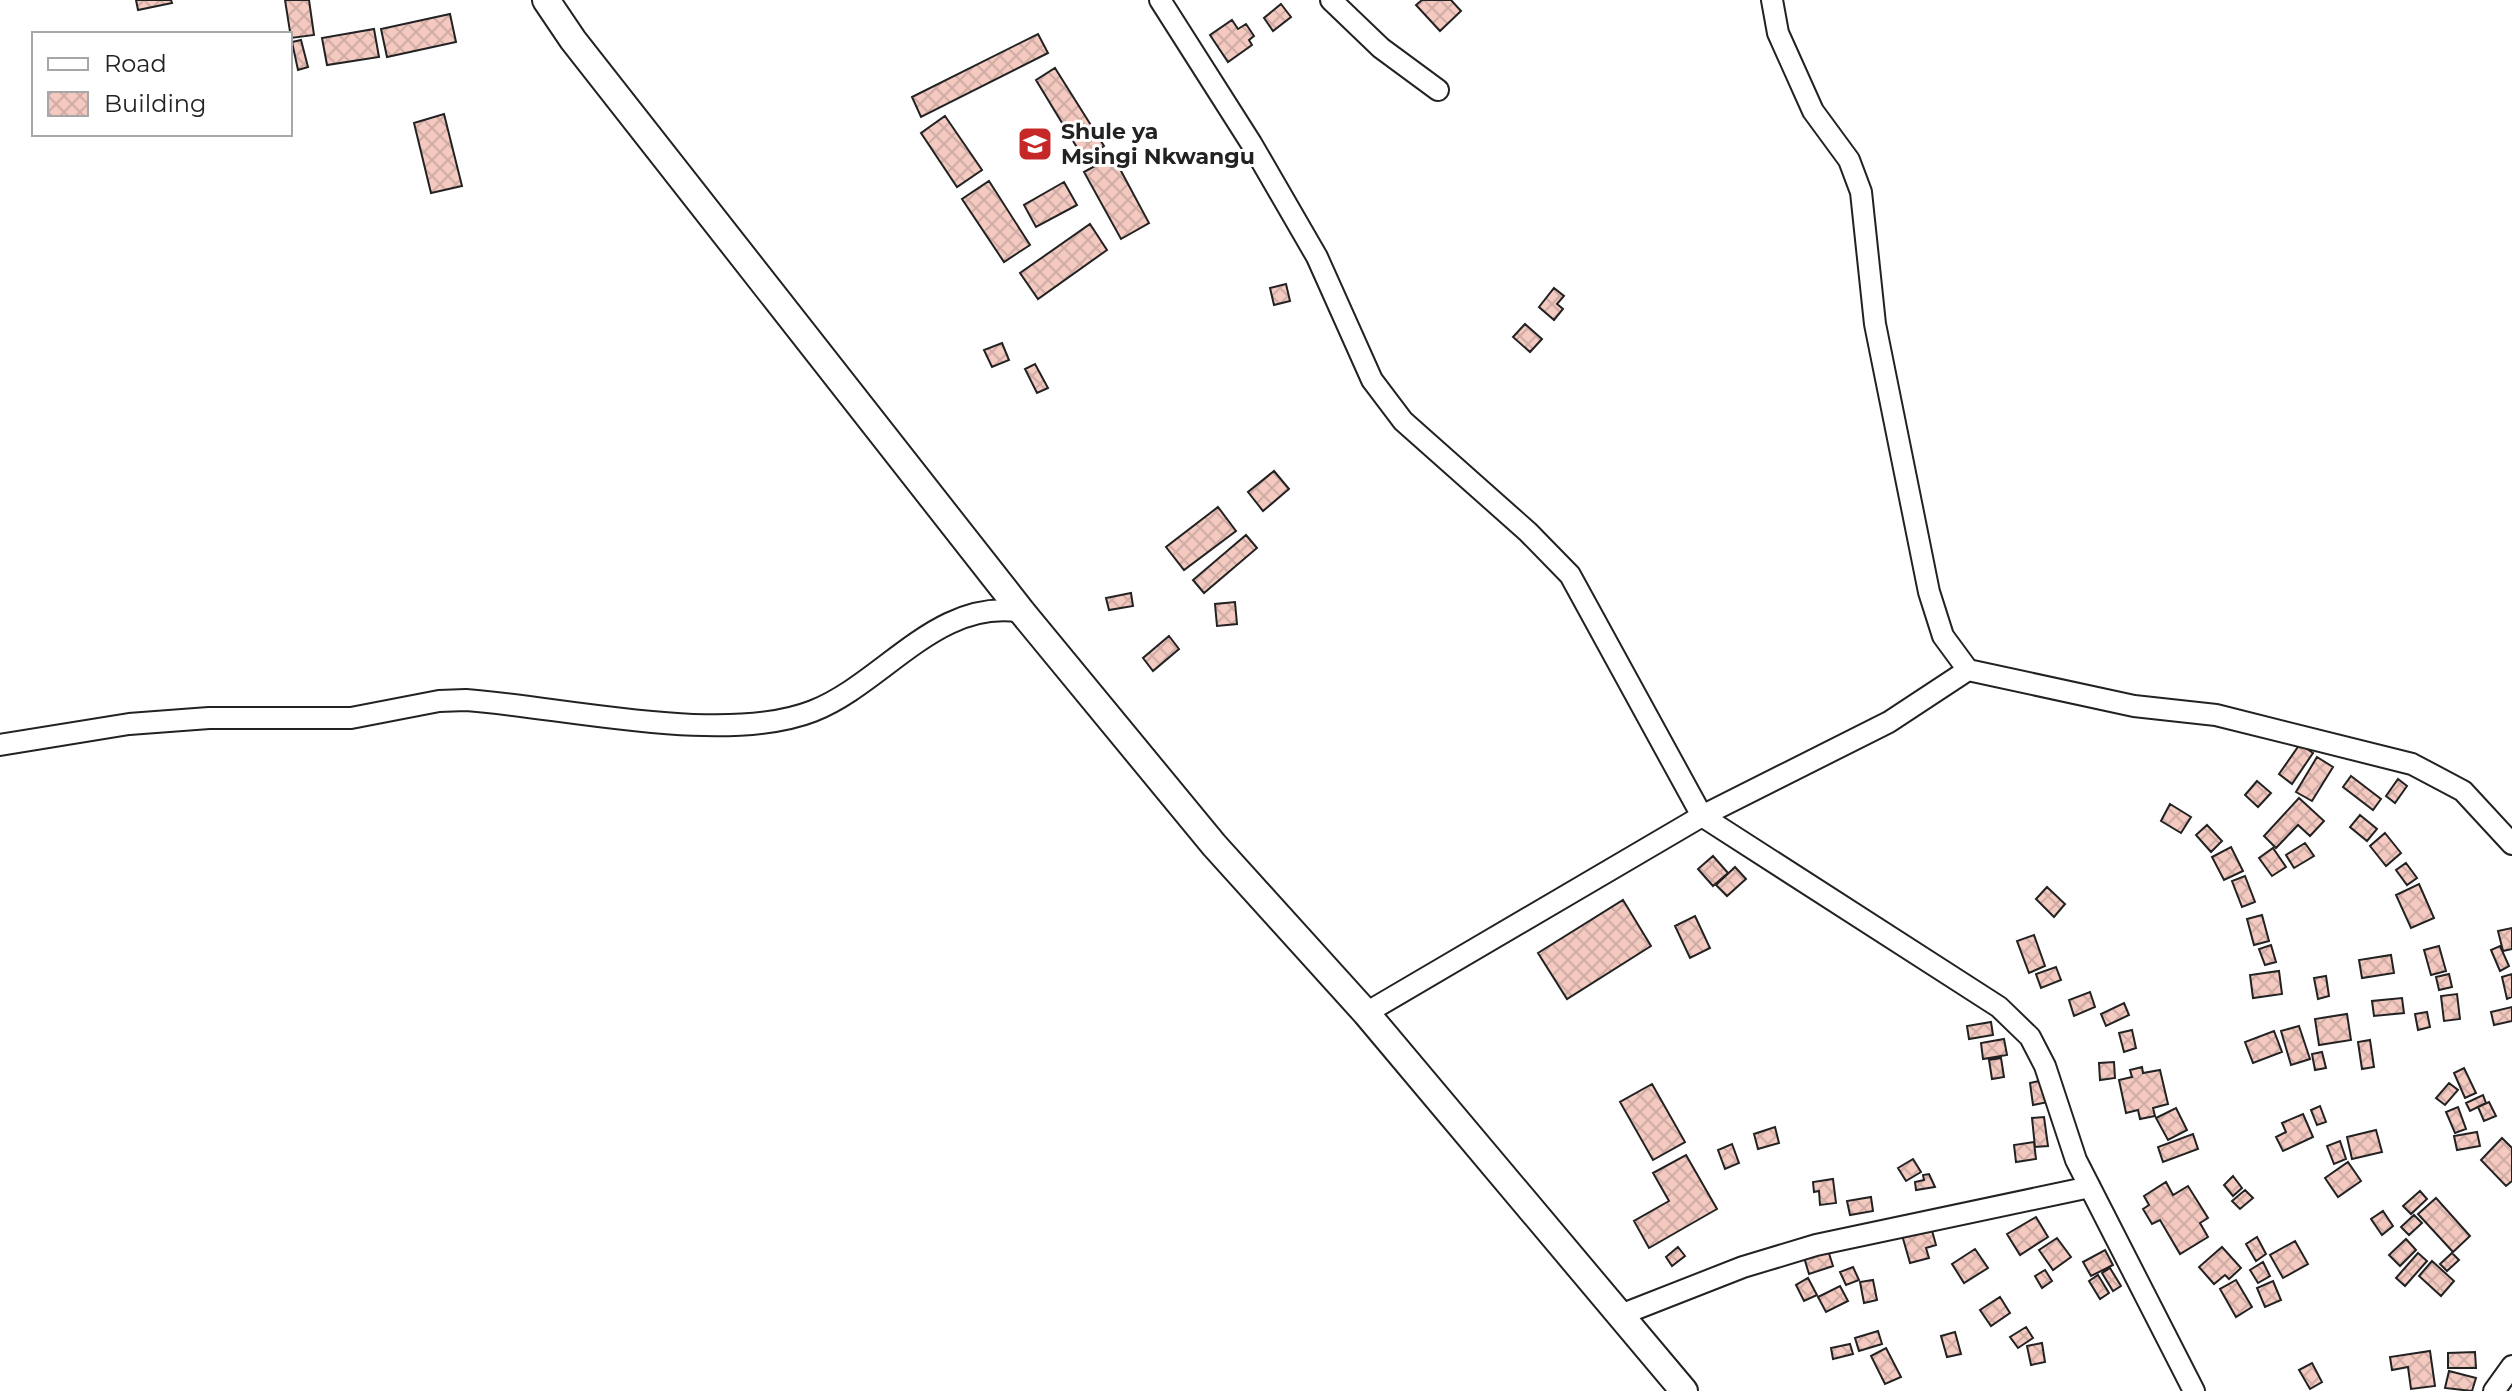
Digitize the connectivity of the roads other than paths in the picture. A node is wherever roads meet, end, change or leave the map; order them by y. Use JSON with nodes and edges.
{"nodes":[{"id":1,"x":546,"y":0,"type":"edge"},
{"id":2,"x":1160,"y":0,"type":"edge"},
{"id":3,"x":1331,"y":0,"type":"edge"},
{"id":4,"x":1772,"y":0,"type":"edge"},
{"id":5,"x":1438,"y":90,"type":"dead end"},
{"id":6,"x":1022,"y":612,"type":"junction"},
{"id":7,"x":1968,"y":670,"type":"junction"},
{"id":8,"x":0,"y":745,"type":"edge"},
{"id":9,"x":1702,"y":816,"type":"junction"},
{"id":10,"x":2512,"y":844,"type":"edge"},
{"id":11,"x":1366,"y":1013,"type":"junction"},
{"id":12,"x":2090,"y":1187,"type":"junction"},
{"id":13,"x":1623,"y":1314,"type":"junction"},
{"id":14,"x":2512,"y":1366,"type":"edge"},
{"id":15,"x":1684,"y":1391,"type":"edge"},
{"id":16,"x":2194,"y":1391,"type":"edge"},
{"id":17,"x":2494,"y":1391,"type":"edge"}],
"edges":[{"from":1,"to":6,"type":"street"},
{"from":2,"to":9,"type":"street"},
{"from":3,"to":5,"type":"street"},
{"from":4,"to":7,"type":"street"},
{"from":6,"to":8,"type":"street"},
{"from":6,"to":11,"type":"street"},
{"from":7,"to":9,"type":"street"},
{"from":7,"to":10,"type":"street"},
{"from":9,"to":11,"type":"street"},
{"from":9,"to":12,"type":"street"},
{"from":11,"to":13,"type":"street"},
{"from":12,"to":13,"type":"street"},
{"from":12,"to":16,"type":"street"},
{"from":13,"to":15,"type":"street"},
{"from":14,"to":17,"type":"street"}]}
